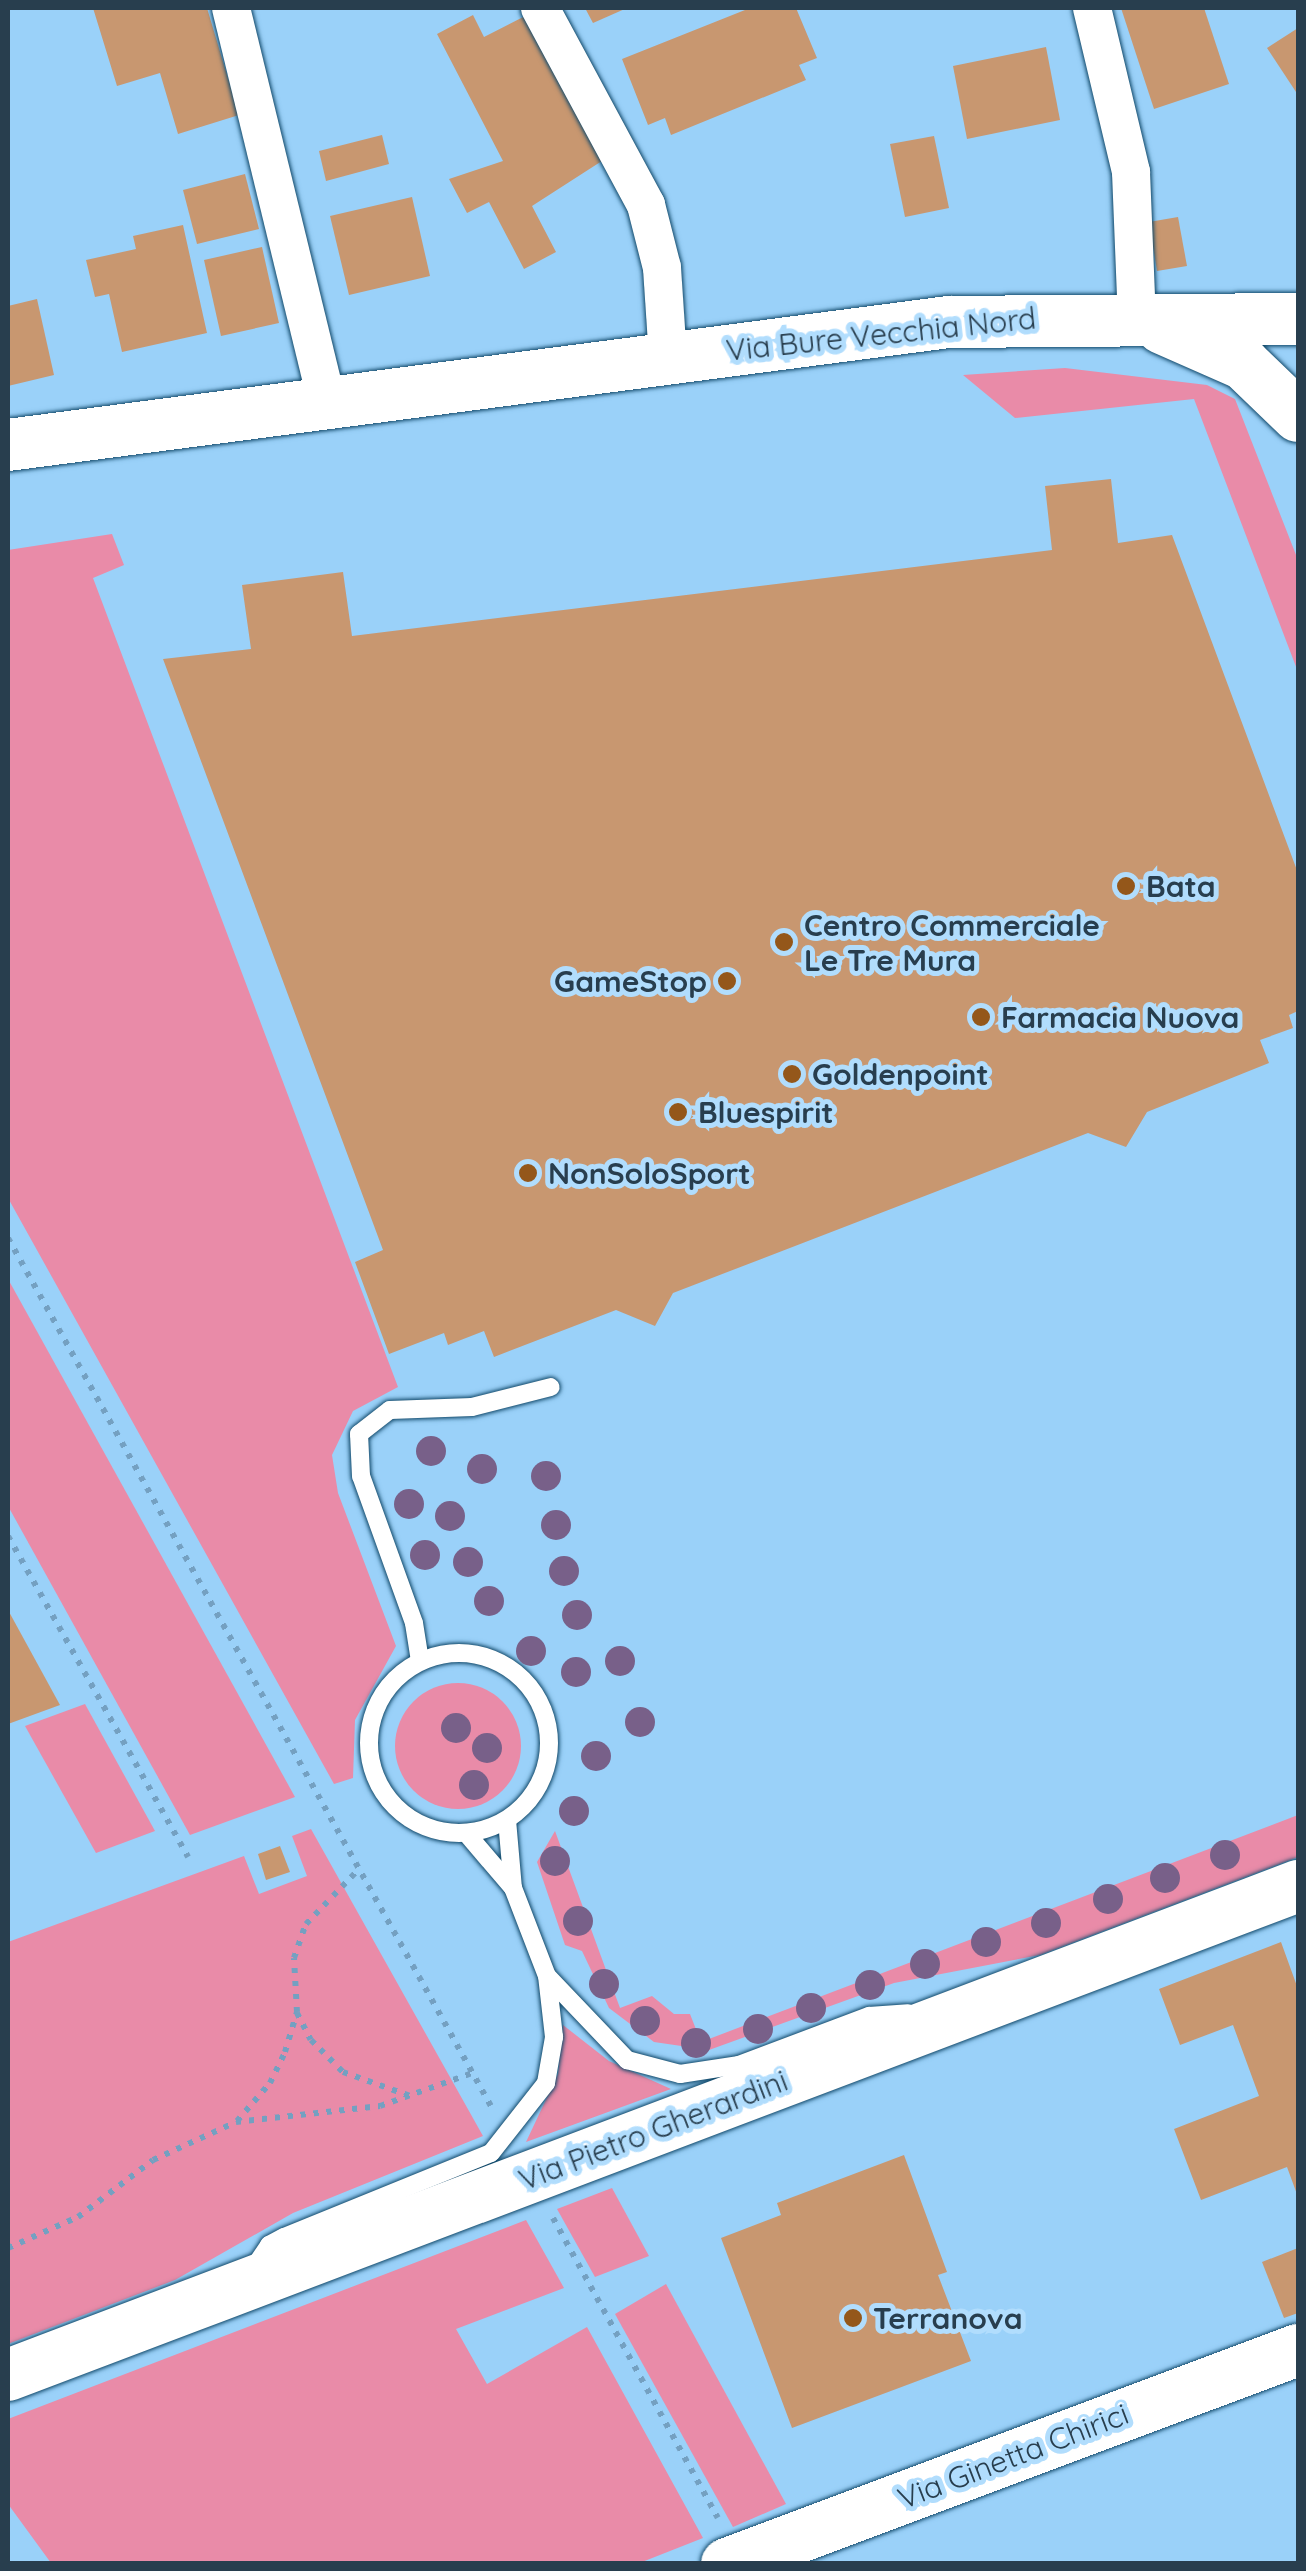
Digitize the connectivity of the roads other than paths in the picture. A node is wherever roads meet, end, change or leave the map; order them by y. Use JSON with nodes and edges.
{"nodes":[{"id":1,"x":231,"y":8,"type":"edge"},
{"id":2,"x":540,"y":8,"type":"edge"},
{"id":3,"x":1092,"y":8,"type":"edge"},
{"id":4,"x":1137,"y":319,"type":"junction"},
{"id":5,"x":1298,"y":319,"type":"edge"},
{"id":6,"x":668,"y":358,"type":"junction"},
{"id":7,"x":327,"y":403,"type":"junction"},
{"id":8,"x":1298,"y":416,"type":"edge"},
{"id":9,"x":8,"y":445,"type":"edge"},
{"id":10,"x":550,"y":1387,"type":"dead end"},
{"id":11,"x":420,"y":1661,"type":"junction"},
{"id":12,"x":507,"y":1820,"type":"junction"},
{"id":13,"x":466,"y":1833,"type":"junction"},
{"id":14,"x":1298,"y":1886,"type":"edge"},
{"id":15,"x":514,"y":1888,"type":"junction"},
{"id":16,"x":548,"y":1976,"type":"junction"},
{"id":17,"x":975,"y":2007,"type":"junction"},
{"id":18,"x":519,"y":2157,"type":"junction"},
{"id":19,"x":1298,"y":2350,"type":"edge"},
{"id":20,"x":8,"y":2375,"type":"edge"},
{"id":21,"x":733,"y":2561,"type":"edge"}],
"edges":[{"from":1,"to":7,"type":"street"},
{"from":2,"to":6,"type":"street"},
{"from":3,"to":4,"type":"street"},
{"from":4,"to":5,"type":"main road","name":"Via Bure Vecchia Nord"},
{"from":4,"to":6,"type":"main road","name":"Via Bure Vecchia Nord"},
{"from":4,"to":8,"type":"main road"},
{"from":6,"to":7,"type":"main road","name":"Via Bure Vecchia Nord"},
{"from":7,"to":9,"type":"main road","name":"Via Bure Vecchia Nord"},
{"from":10,"to":11,"type":"lane"},
{"from":11,"to":12,"type":"lane"},
{"from":11,"to":13,"type":"lane"},
{"from":12,"to":13,"type":"lane"},
{"from":12,"to":15,"type":"lane"},
{"from":13,"to":15,"type":"lane"},
{"from":14,"to":17,"type":"main road","name":"Via Pietro Gherardini"},
{"from":15,"to":16,"type":"lane"},
{"from":16,"to":17,"type":"lane"},
{"from":16,"to":18,"type":"lane"},
{"from":17,"to":18,"type":"main road","name":"Via Pietro Gherardini"},
{"from":18,"to":20,"type":"main road","name":"Via Pietro Gherardini"},
{"from":19,"to":21,"type":"main road","name":"Via Ginetta Chirici"}]}
